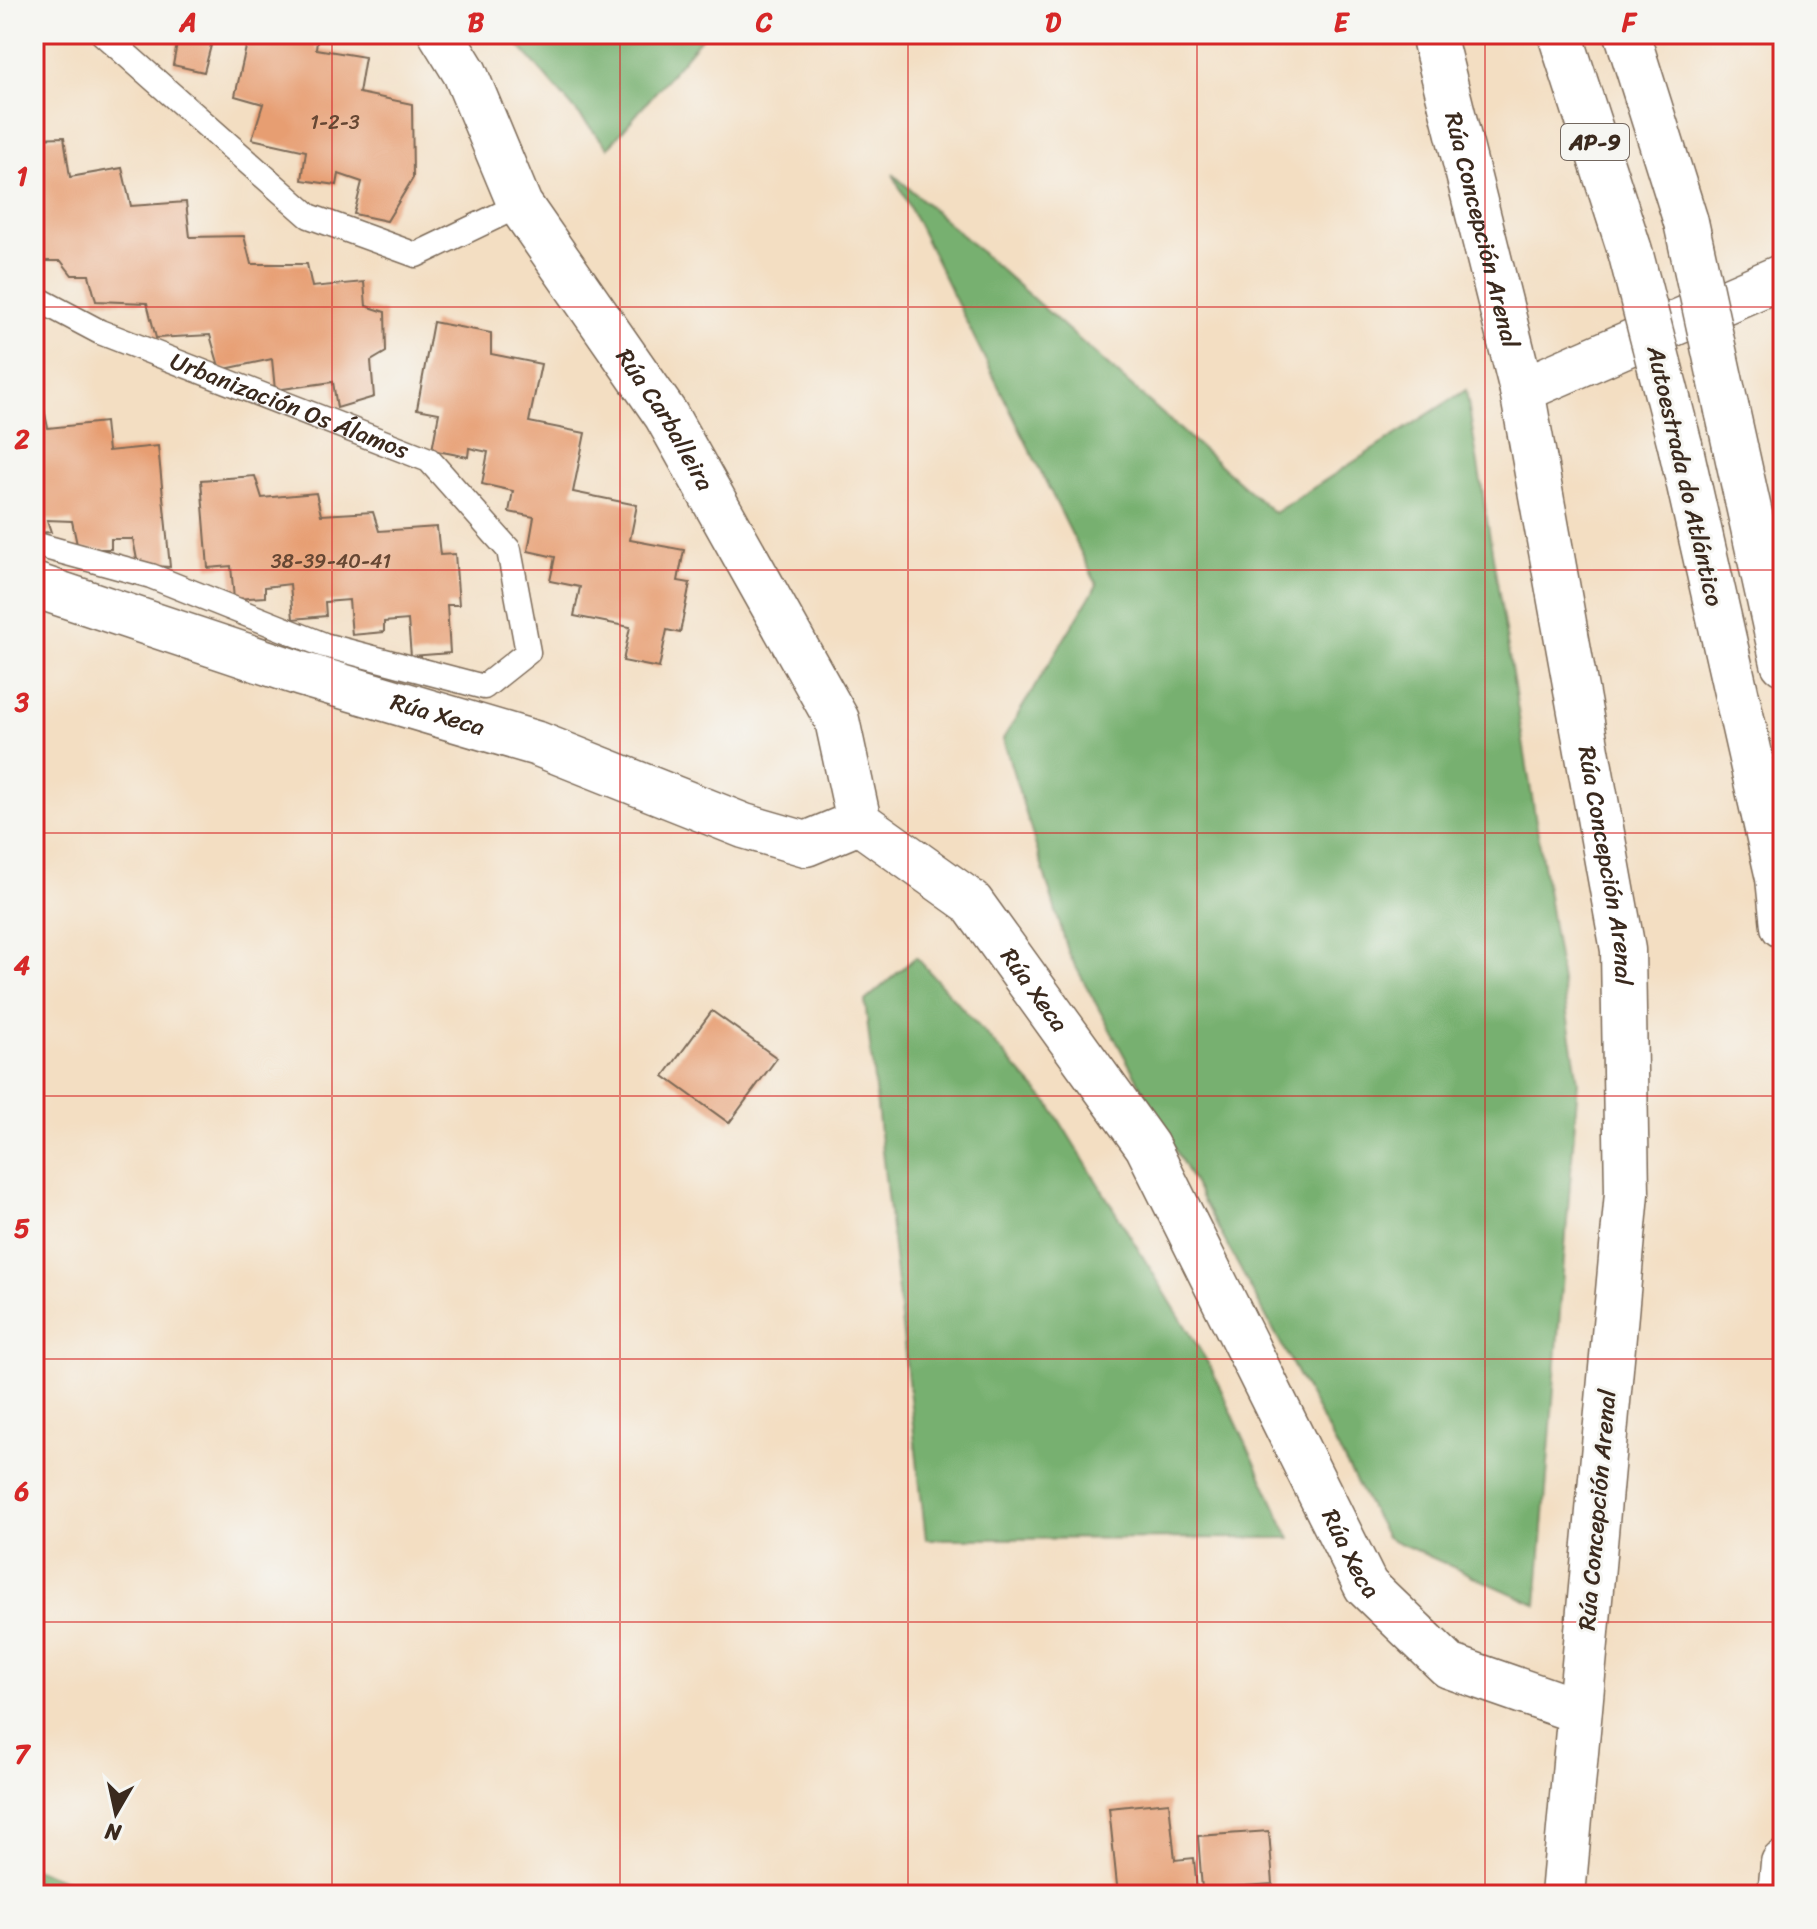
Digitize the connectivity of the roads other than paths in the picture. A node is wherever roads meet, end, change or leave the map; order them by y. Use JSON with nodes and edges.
{"nodes":[{"id":1,"x":103,"y":34,"type":"edge"},
{"id":2,"x":441,"y":34,"type":"edge"},
{"id":3,"x":1433,"y":34,"type":"edge"},
{"id":4,"x":1560,"y":34,"type":"edge"},
{"id":5,"x":1627,"y":34,"type":"edge"},
{"id":6,"x":520,"y":205,"type":"junction"},
{"id":7,"x":1783,"y":276,"type":"edge"},
{"id":8,"x":34,"y":297,"type":"edge"},
{"id":9,"x":1522,"y":390,"type":"junction"},
{"id":10,"x":34,"y":544,"type":"edge"},
{"id":11,"x":34,"y":585,"type":"edge"},
{"id":12,"x":1783,"y":663,"type":"edge"},
{"id":13,"x":859,"y":822,"type":"junction"},
{"id":14,"x":1783,"y":926,"type":"edge"},
{"id":15,"x":1578,"y":1711,"type":"junction"},
{"id":16,"x":1783,"y":1863,"type":"edge"},
{"id":17,"x":1563,"y":1895,"type":"edge"},
{"id":18,"x":1780,"y":1895,"type":"edge"}],
"edges":[{"from":1,"to":6,"type":"lane"},
{"from":2,"to":6,"type":"main road","name":"Rúa Carballeira"},
{"from":3,"to":9,"type":"main road","name":"Rúa Concepción Arenal"},
{"from":4,"to":14,"type":"main road","name":"Autoestrada do Atlántico","number":"AP-9","bridge":true},
{"from":5,"to":12,"type":"main road","number":"AP-9","bridge":true},
{"from":6,"to":13,"type":"main road","name":"Rúa Carballeira"},
{"from":7,"to":9,"type":"main road"},
{"from":8,"to":10,"type":"lane","name":"Urbanización Os Álamos"},
{"from":9,"to":15,"type":"main road","name":"Rúa Concepción Arenal"},
{"from":11,"to":13,"type":"main road","name":"Rúa Xeca"},
{"from":13,"to":15,"type":"main road","name":"Rúa Xeca"},
{"from":15,"to":17,"type":"main road"},
{"from":16,"to":18,"type":"main road"}]}
